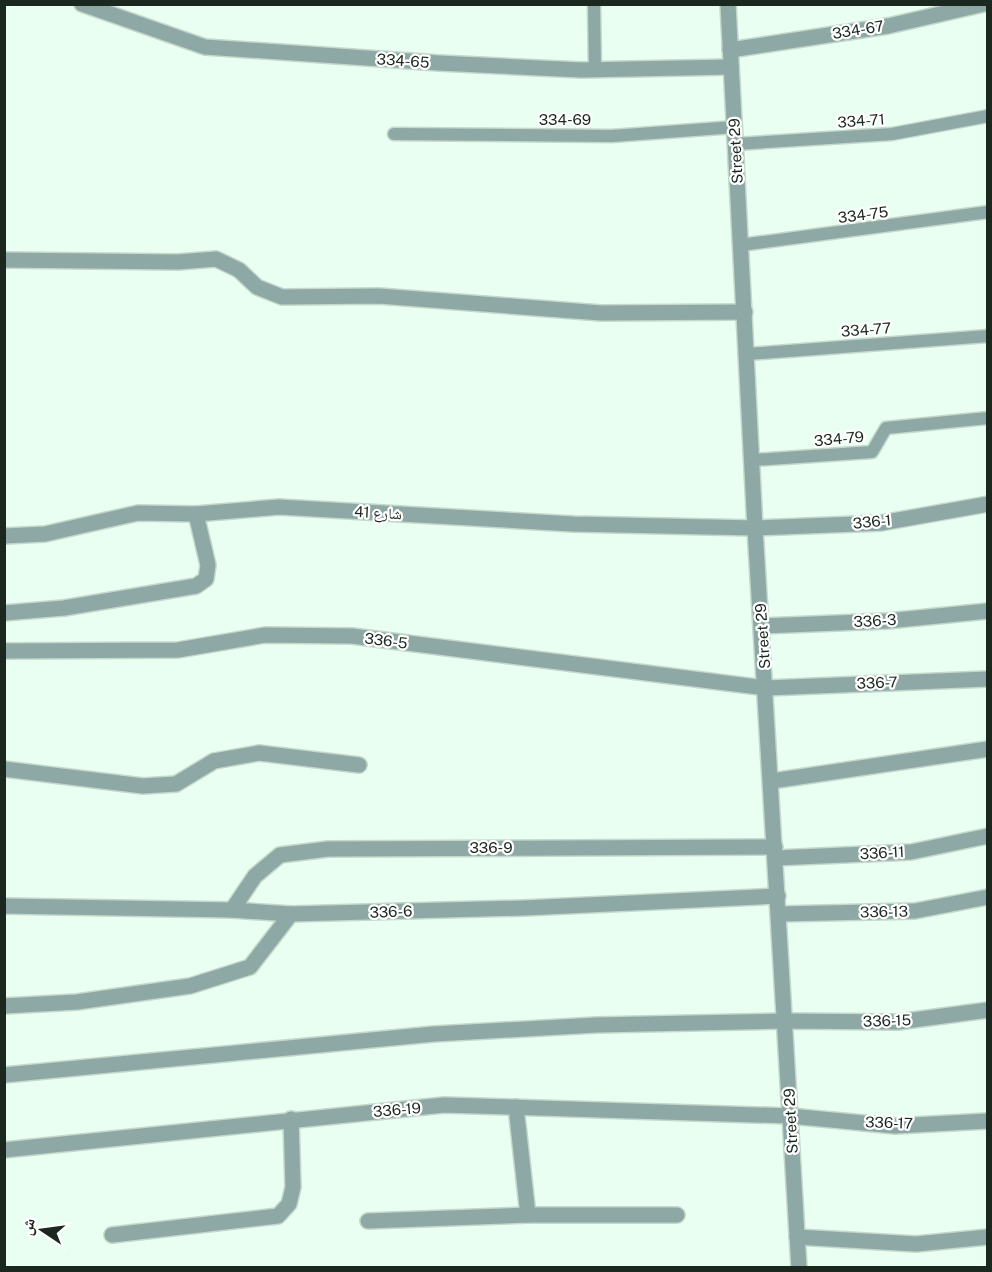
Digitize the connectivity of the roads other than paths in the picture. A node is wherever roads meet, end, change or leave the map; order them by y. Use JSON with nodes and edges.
{"nodes":[{"id":1,"x":82,"y":4,"type":"edge"},
{"id":2,"x":594,"y":4,"type":"edge"},
{"id":3,"x":728,"y":4,"type":"edge"},
{"id":4,"x":984,"y":4,"type":"edge"},
{"id":5,"x":730,"y":50,"type":"junction"},
{"id":6,"x":731,"y":67,"type":"junction"},
{"id":7,"x":595,"y":69,"type":"junction"},
{"id":8,"x":987,"y":116,"type":"edge"},
{"id":9,"x":735,"y":127,"type":"junction"},
{"id":10,"x":394,"y":134,"type":"dead end"},
{"id":11,"x":736,"y":144,"type":"junction"},
{"id":12,"x":987,"y":212,"type":"edge"},
{"id":13,"x":741,"y":245,"type":"junction"},
{"id":14,"x":4,"y":260,"type":"edge"},
{"id":15,"x":745,"y":312,"type":"junction"},
{"id":16,"x":987,"y":336,"type":"edge"},
{"id":17,"x":748,"y":354,"type":"junction"},
{"id":18,"x":987,"y":418,"type":"edge"},
{"id":19,"x":753,"y":460,"type":"junction"},
{"id":20,"x":987,"y":504,"type":"edge"},
{"id":21,"x":196,"y":514,"type":"junction"},
{"id":22,"x":755,"y":528,"type":"junction"},
{"id":23,"x":4,"y":536,"type":"edge"},
{"id":24,"x":987,"y":610,"type":"edge"},
{"id":25,"x":4,"y":613,"type":"edge"},
{"id":26,"x":762,"y":626,"type":"junction"},
{"id":27,"x":4,"y":651,"type":"edge"},
{"id":28,"x":987,"y":679,"type":"edge"},
{"id":29,"x":766,"y":688,"type":"junction"},
{"id":30,"x":987,"y":749,"type":"edge"},
{"id":31,"x":359,"y":765,"type":"dead end"},
{"id":32,"x":4,"y":769,"type":"edge"},
{"id":33,"x":771,"y":781,"type":"junction"},
{"id":34,"x":987,"y":836,"type":"edge"},
{"id":35,"x":776,"y":852,"type":"junction"},
{"id":36,"x":778,"y":896,"type":"junction"},
{"id":37,"x":987,"y":897,"type":"edge"},
{"id":38,"x":4,"y":906,"type":"edge"},
{"id":39,"x":232,"y":910,"type":"junction"},
{"id":40,"x":291,"y":914,"type":"junction"},
{"id":41,"x":779,"y":914,"type":"junction"},
{"id":42,"x":4,"y":1006,"type":"edge"},
{"id":43,"x":987,"y":1010,"type":"edge"},
{"id":44,"x":785,"y":1021,"type":"junction"},
{"id":45,"x":4,"y":1075,"type":"edge"},
{"id":46,"x":516,"y":1107,"type":"junction"},
{"id":47,"x":790,"y":1116,"type":"junction"},
{"id":48,"x":291,"y":1119,"type":"junction"},
{"id":49,"x":987,"y":1121,"type":"edge"},
{"id":50,"x":4,"y":1150,"type":"edge"},
{"id":51,"x":528,"y":1215,"type":"junction"},
{"id":52,"x":677,"y":1215,"type":"dead end"},
{"id":53,"x":368,"y":1221,"type":"dead end"},
{"id":54,"x":112,"y":1235,"type":"dead end"},
{"id":55,"x":797,"y":1237,"type":"junction"},
{"id":56,"x":987,"y":1237,"type":"edge"},
{"id":57,"x":799,"y":1268,"type":"edge"}],
"edges":[{"from":1,"to":7,"type":"street","name":"334-65"},
{"from":2,"to":7,"type":"lane"},
{"from":3,"to":5,"type":"street","name":"Street 29"},
{"from":4,"to":5,"type":"street","name":"334-67"},
{"from":5,"to":6,"type":"street","name":"Street 29"},
{"from":6,"to":7,"type":"street","name":"334-65"},
{"from":6,"to":9,"type":"street","name":"Street 29"},
{"from":8,"to":11,"type":"lane","name":"334-71"},
{"from":9,"to":10,"type":"lane","name":"334-69"},
{"from":9,"to":11,"type":"street","name":"Street 29"},
{"from":11,"to":13,"type":"street","name":"Street 29"},
{"from":12,"to":13,"type":"lane","name":"334-75"},
{"from":13,"to":15,"type":"street","name":"Street 29"},
{"from":14,"to":15,"type":"street"},
{"from":15,"to":17,"type":"street","name":"Street 29"},
{"from":16,"to":17,"type":"lane","name":"334-77"},
{"from":17,"to":19,"type":"street","name":"Street 29"},
{"from":18,"to":19,"type":"lane","name":"334-79"},
{"from":19,"to":22,"type":"street","name":"Street 29"},
{"from":20,"to":22,"type":"street","name":"336-1"},
{"from":21,"to":22,"type":"street","name":"شارع 41"},
{"from":21,"to":23,"type":"street","name":"شارع 41"},
{"from":21,"to":25,"type":"street"},
{"from":22,"to":26,"type":"street","name":"Street 29"},
{"from":24,"to":26,"type":"street","name":"336-3"},
{"from":26,"to":29,"type":"street","name":"Street 29"},
{"from":27,"to":29,"type":"street","name":"336-5"},
{"from":28,"to":29,"type":"street","name":"336-7"},
{"from":29,"to":33,"type":"street","name":"Street 29"},
{"from":30,"to":33,"type":"street"},
{"from":31,"to":32,"type":"street"},
{"from":33,"to":35,"type":"street","name":"Street 29"},
{"from":34,"to":35,"type":"street","name":"336-11"},
{"from":35,"to":36,"type":"street","name":"Street 29"},
{"from":35,"to":39,"type":"street","name":"336-9"},
{"from":36,"to":40,"type":"street","name":"336-6"},
{"from":36,"to":41,"type":"street","name":"Street 29"},
{"from":37,"to":41,"type":"street","name":"336-13"},
{"from":38,"to":39,"type":"street","name":"336-6"},
{"from":39,"to":40,"type":"street","name":"336-6"},
{"from":40,"to":42,"type":"street"},
{"from":41,"to":44,"type":"street","name":"Street 29"},
{"from":43,"to":44,"type":"street","name":"336-15"},
{"from":44,"to":45,"type":"street","name":"336-15"},
{"from":44,"to":47,"type":"street","name":"Street 29"},
{"from":46,"to":47,"type":"street","name":"336-19"},
{"from":46,"to":48,"type":"street","name":"336-19"},
{"from":46,"to":51,"type":"street"},
{"from":47,"to":49,"type":"street","name":"336-17"},
{"from":47,"to":55,"type":"street","name":"Street 29"},
{"from":48,"to":50,"type":"street","name":"336-19"},
{"from":48,"to":54,"type":"street"},
{"from":51,"to":52,"type":"street"},
{"from":51,"to":53,"type":"street"},
{"from":55,"to":56,"type":"street"},
{"from":55,"to":57,"type":"street","name":"Street 29"}]}
